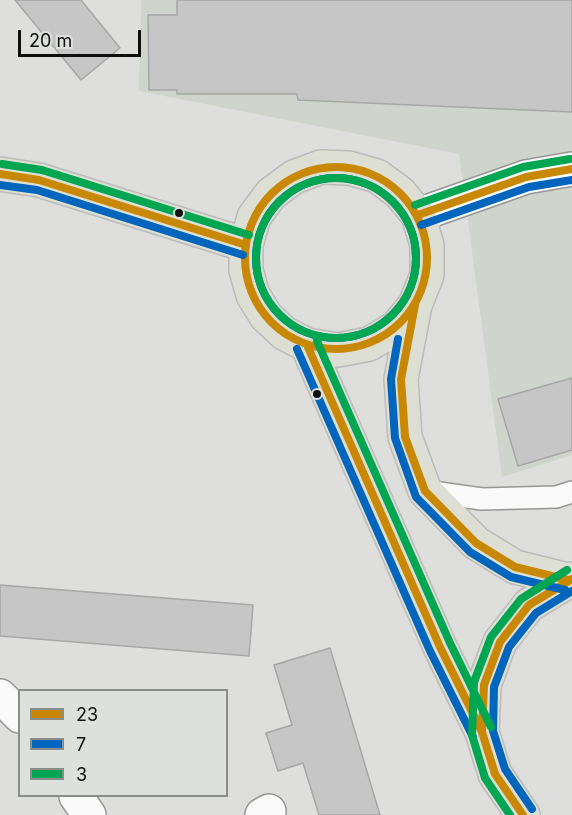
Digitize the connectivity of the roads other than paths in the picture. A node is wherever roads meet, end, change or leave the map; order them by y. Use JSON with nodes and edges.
{"nodes":[{"id":1,"x":572,"y":169,"type":"edge"},
{"id":2,"x":0,"y":174,"type":"edge"},
{"id":3,"x":418,"y":215,"type":"junction"},
{"id":4,"x":246,"y":245,"type":"junction"},
{"id":5,"x":415,"y":305,"type":"junction"},
{"id":6,"x":307,"y":345,"type":"junction"},
{"id":7,"x":426,"y":491,"type":"junction"},
{"id":8,"x":572,"y":492,"type":"edge"},
{"id":9,"x":570,"y":579,"type":"edge"},
{"id":10,"x":0,"y":696,"type":"edge"},
{"id":11,"x":18,"y":714,"type":"edge"},
{"id":12,"x":482,"y":732,"type":"junction"},
{"id":13,"x":77,"y":797,"type":"edge"},
{"id":14,"x":89,"y":815,"type":"edge"},
{"id":15,"x":523,"y":815,"type":"edge"}],
"edges":[{"from":1,"to":3,"type":"street"},
{"from":2,"to":4,"type":"main road"},
{"from":3,"to":4,"type":"main road"},
{"from":3,"to":5,"type":"main road"},
{"from":4,"to":6,"type":"main road"},
{"from":5,"to":6,"type":"main road"},
{"from":5,"to":7,"type":"main road"},
{"from":6,"to":12,"type":"main road"},
{"from":7,"to":8,"type":"lane"},
{"from":7,"to":9,"type":"main road"},
{"from":9,"to":12,"type":"main road"},
{"from":10,"to":11,"type":"street"},
{"from":12,"to":15,"type":"main road"},
{"from":13,"to":14,"type":"street"}]}
